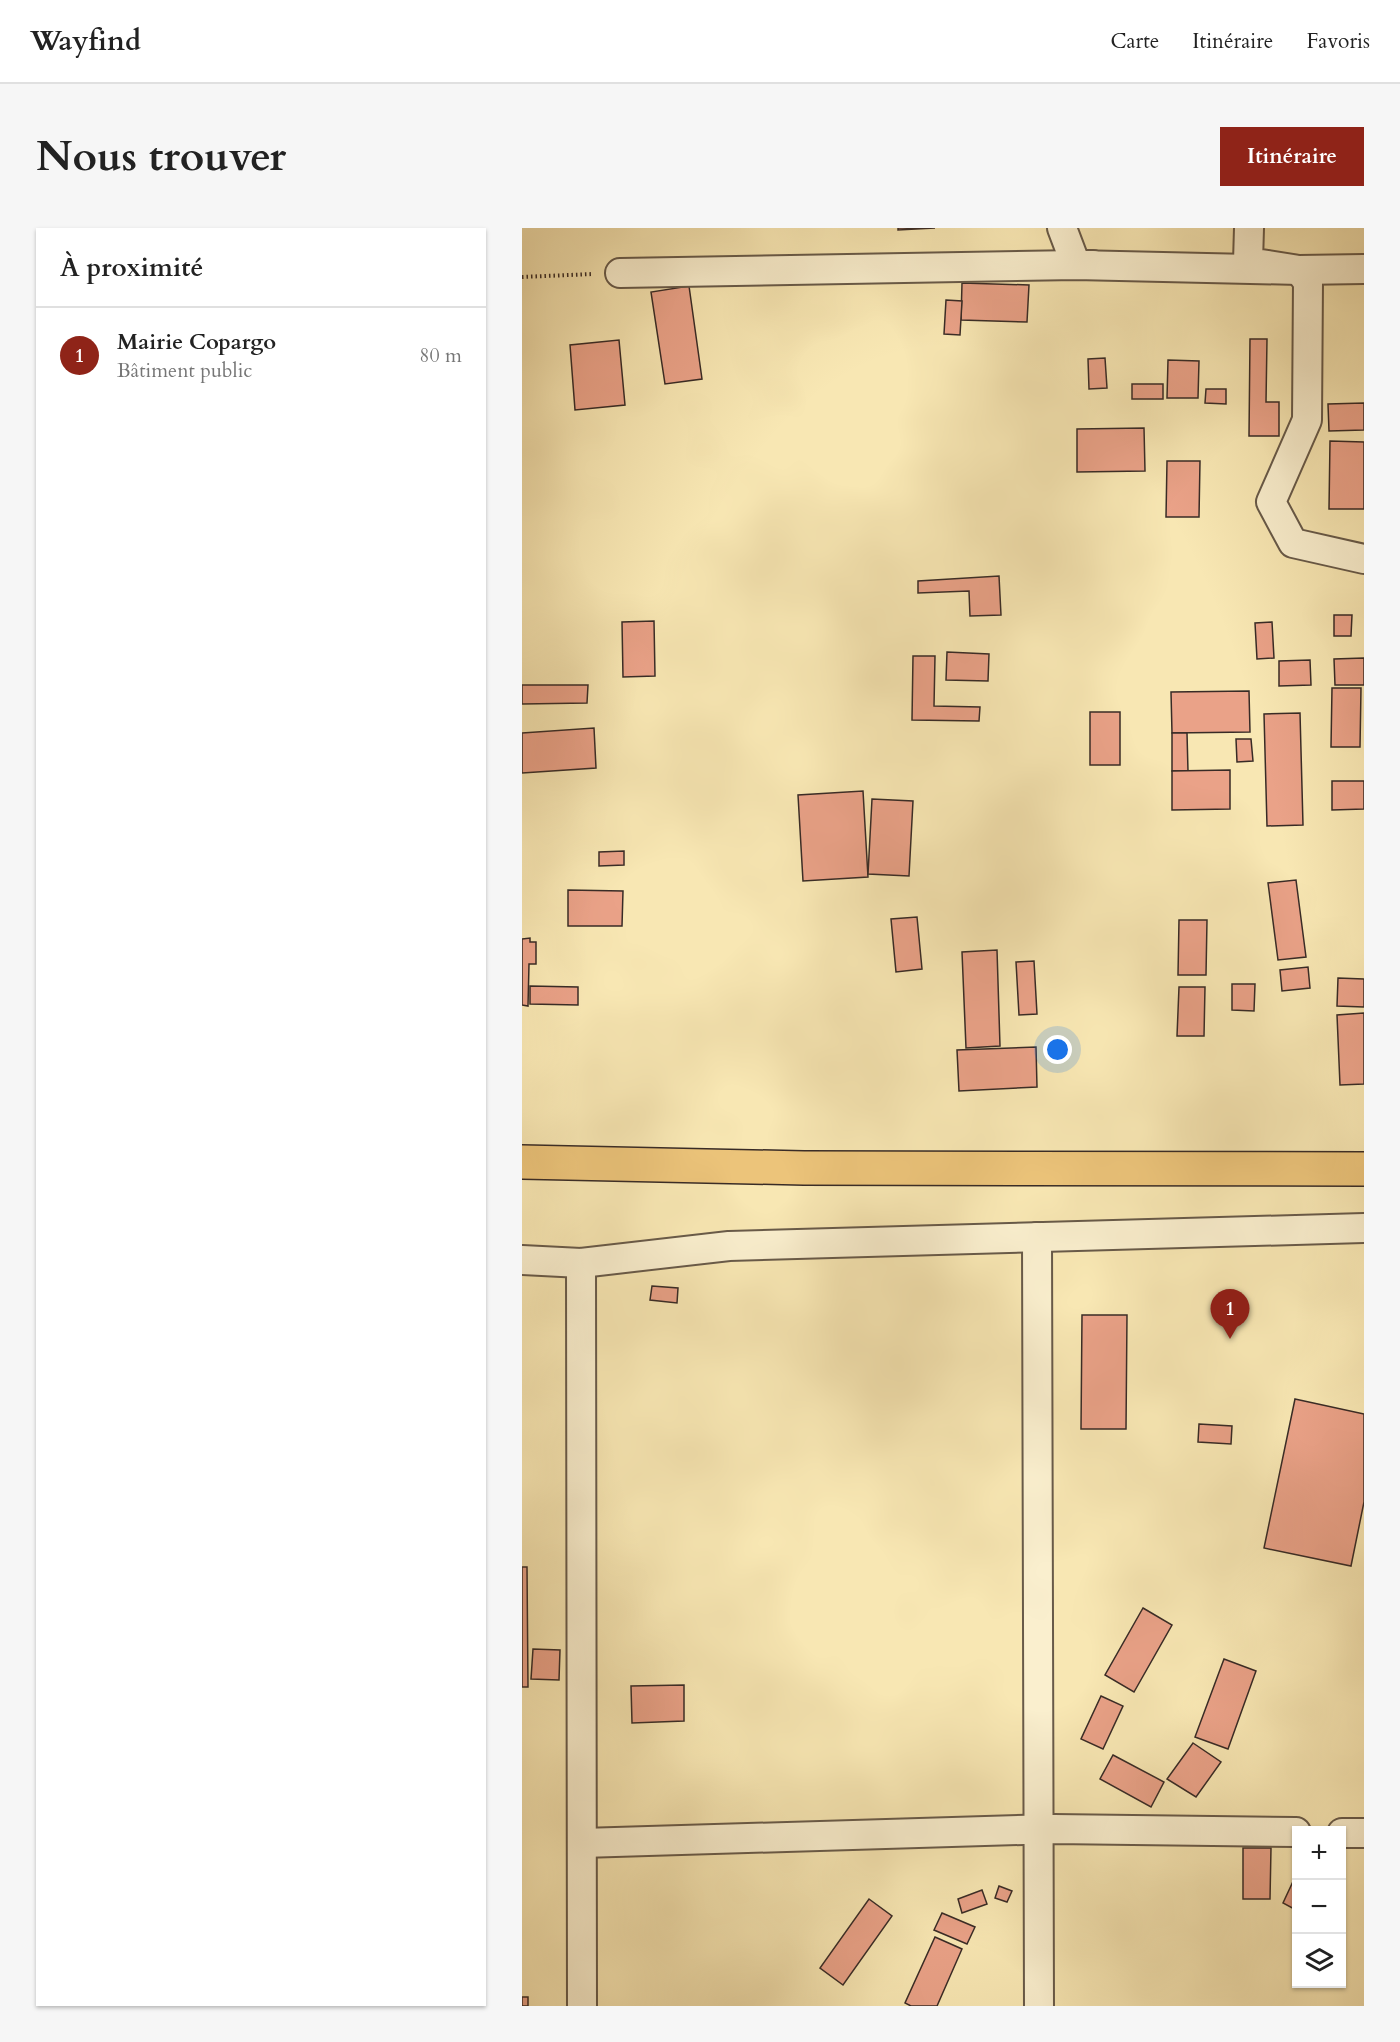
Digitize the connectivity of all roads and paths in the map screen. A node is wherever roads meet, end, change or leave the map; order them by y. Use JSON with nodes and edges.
{"nodes":[{"id":1,"x":1062,"y":228,"type":"edge"},
{"id":2,"x":1249,"y":228,"type":"edge"},
{"id":3,"x":1248,"y":262,"type":"junction"},
{"id":4,"x":1076,"y":265,"type":"junction"},
{"id":5,"x":1364,"y":269,"type":"edge"},
{"id":6,"x":1299,"y":270,"type":"junction"},
{"id":7,"x":620,"y":273,"type":"joint"},
{"id":8,"x":522,"y":277,"type":"edge"},
{"id":9,"x":1364,"y":559,"type":"edge"},
{"id":10,"x":522,"y":1162,"type":"edge"},
{"id":11,"x":1364,"y":1169,"type":"edge"},
{"id":12,"x":1364,"y":1228,"type":"edge"},
{"id":13,"x":1037,"y":1238,"type":"junction"},
{"id":14,"x":522,"y":1260,"type":"edge"},
{"id":15,"x":581,"y":1263,"type":"junction"},
{"id":16,"x":1039,"y":1829,"type":"junction"},
{"id":17,"x":1292,"y":1832,"type":"edge"},
{"id":18,"x":1346,"y":1833,"type":"edge"},
{"id":19,"x":1364,"y":1833,"type":"edge"},
{"id":20,"x":582,"y":1843,"type":"junction"},
{"id":21,"x":582,"y":2006,"type":"edge"},
{"id":22,"x":1039,"y":2006,"type":"edge"}],
"edges":[{"from":1,"to":4,"type":"street"},
{"from":2,"to":3,"type":"street"},
{"from":3,"to":4,"type":"street"},
{"from":3,"to":6,"type":"street"},
{"from":4,"to":6,"type":"street"},
{"from":4,"to":7,"type":"street"},
{"from":5,"to":6,"type":"street"},
{"from":6,"to":9,"type":"street"},
{"from":7,"to":8,"type":"path"},
{"from":10,"to":11,"type":"highway"},
{"from":12,"to":13,"type":"street"},
{"from":13,"to":15,"type":"street"},
{"from":13,"to":16,"type":"street"},
{"from":14,"to":15,"type":"street"},
{"from":15,"to":20,"type":"street"},
{"from":16,"to":17,"type":"street"},
{"from":16,"to":20,"type":"street"},
{"from":16,"to":22,"type":"street"},
{"from":18,"to":19,"type":"street"},
{"from":20,"to":21,"type":"street"}]}
